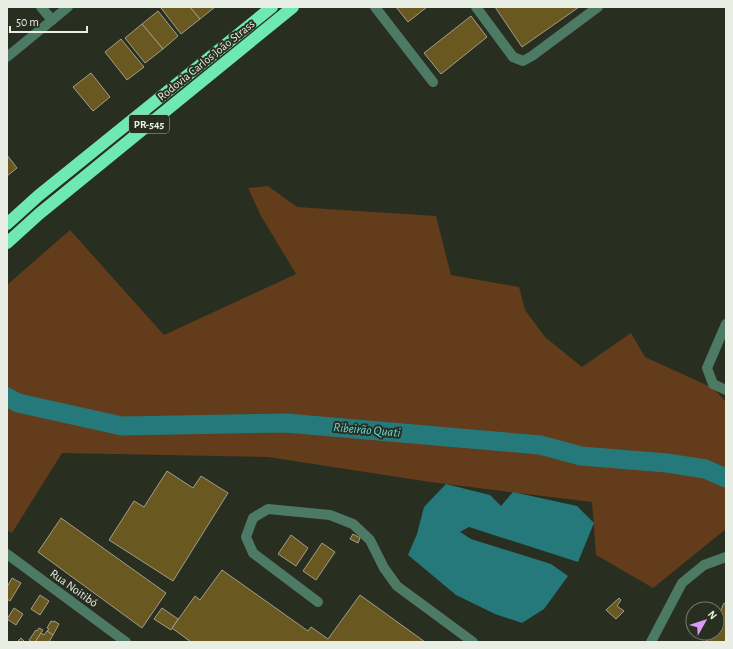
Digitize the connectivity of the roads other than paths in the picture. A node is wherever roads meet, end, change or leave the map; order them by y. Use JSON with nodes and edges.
{"nodes":[{"id":1,"x":41,"y":7,"type":"edge"},
{"id":2,"x":68,"y":7,"type":"edge"},
{"id":3,"x":272,"y":7,"type":"edge"},
{"id":4,"x":294,"y":7,"type":"edge"},
{"id":5,"x":375,"y":7,"type":"edge"},
{"id":6,"x":476,"y":7,"type":"edge"},
{"id":7,"x":598,"y":7,"type":"edge"},
{"id":8,"x":52,"y":20,"type":"junction"},
{"id":9,"x":7,"y":57,"type":"edge"},
{"id":10,"x":433,"y":82,"type":"dead end"},
{"id":11,"x":38,"y":196,"type":"junction"},
{"id":12,"x":7,"y":211,"type":"edge"},
{"id":13,"x":7,"y":224,"type":"edge"},
{"id":14,"x":7,"y":243,"type":"edge"},
{"id":15,"x":726,"y":324,"type":"edge"},
{"id":16,"x":726,"y":390,"type":"edge"},
{"id":17,"x":7,"y":554,"type":"edge"},
{"id":18,"x":726,"y":557,"type":"edge"},
{"id":19,"x":318,"y":602,"type":"dead end"},
{"id":20,"x":126,"y":642,"type":"edge"},
{"id":21,"x":473,"y":642,"type":"edge"},
{"id":22,"x":651,"y":642,"type":"edge"}],
"edges":[{"from":1,"to":8,"type":"street"},
{"from":2,"to":8,"type":"street"},
{"from":3,"to":11,"type":"highway","name":"Rodovia Carlos João Strass","number":"PR-545"},
{"from":4,"to":14,"type":"highway","name":"Rodovia Carlos João Strass","number":"PR-545"},
{"from":5,"to":10,"type":"street"},
{"from":6,"to":7,"type":"street"},
{"from":8,"to":9,"type":"street"},
{"from":11,"to":12,"type":"highway"},
{"from":11,"to":13,"type":"highway","name":"Rodovia Carlos João Strass","number":"PR-545"},
{"from":15,"to":16,"type":"street"},
{"from":17,"to":20,"type":"street","name":"Rua Noitibó"},
{"from":18,"to":22,"type":"street"},
{"from":19,"to":21,"type":"street"}]}
